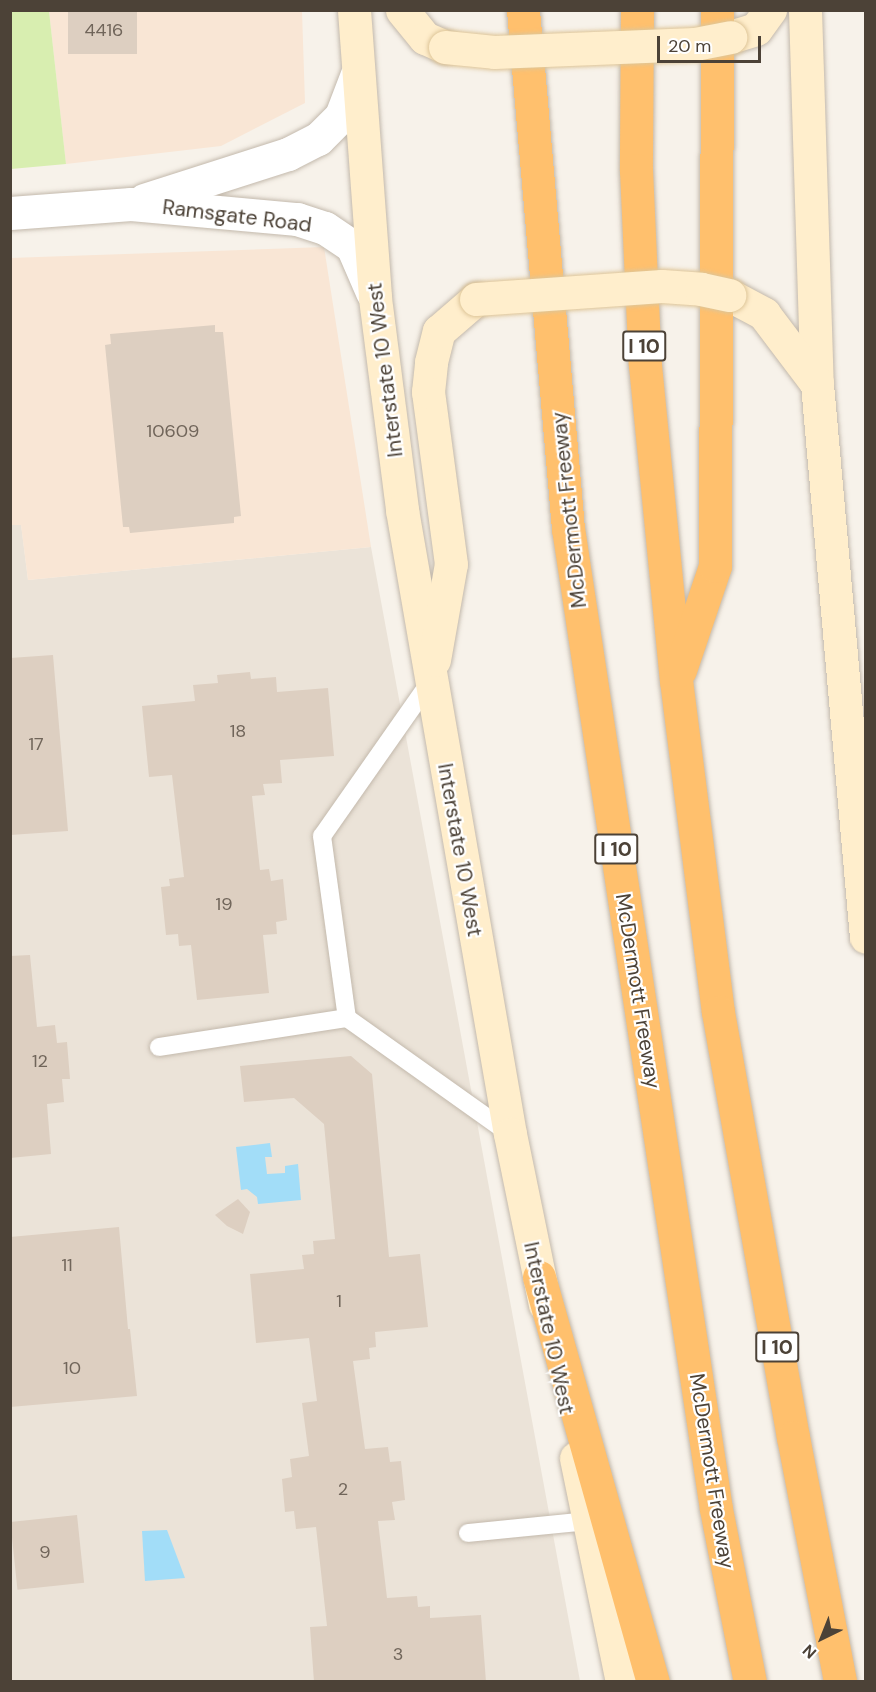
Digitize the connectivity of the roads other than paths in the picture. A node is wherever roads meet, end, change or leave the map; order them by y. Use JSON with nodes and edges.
{"nodes":[{"id":1,"x":354,"y":10,"type":"edge"},
{"id":2,"x":402,"y":10,"type":"edge"},
{"id":3,"x":524,"y":10,"type":"edge"},
{"id":4,"x":637,"y":10,"type":"edge"},
{"id":5,"x":770,"y":10,"type":"edge"},
{"id":6,"x":805,"y":10,"type":"edge"},
{"id":7,"x":724,"y":24,"type":"edge"},
{"id":8,"x":357,"y":74,"type":"junction"},
{"id":9,"x":131,"y":204,"type":"junction"},
{"id":10,"x":10,"y":213,"type":"edge"},
{"id":11,"x":375,"y":298,"type":"junction"},
{"id":12,"x":817,"y":384,"type":"junction"},
{"id":13,"x":676,"y":680,"type":"junction"},
{"id":14,"x":430,"y":682,"type":"junction"},
{"id":15,"x":866,"y":937,"type":"edge"},
{"id":16,"x":347,"y":1018,"type":"junction"},
{"id":17,"x":159,"y":1047,"type":"dead end"},
{"id":18,"x":510,"y":1134,"type":"junction"},
{"id":19,"x":539,"y":1278,"type":"junction"},
{"id":20,"x":589,"y":1521,"type":"junction"},
{"id":21,"x":468,"y":1533,"type":"dead end"},
{"id":22,"x":622,"y":1682,"type":"edge"},
{"id":23,"x":653,"y":1682,"type":"edge"},
{"id":24,"x":750,"y":1682,"type":"edge"},
{"id":25,"x":840,"y":1682,"type":"edge"}],
"edges":[{"from":1,"to":8,"type":"main road","name":"Interstate 10 West"},
{"from":2,"to":7,"type":"main road","bridge":true},
{"from":3,"to":24,"type":"highway","name":"McDermott Freeway","number":"I 10"},
{"from":4,"to":13,"type":"highway","number":"I 10"},
{"from":5,"to":7,"type":"main road"},
{"from":6,"to":12,"type":"main road"},
{"from":7,"to":13,"type":"highway"},
{"from":8,"to":9,"type":"street","name":"Ramsgate Road"},
{"from":8,"to":11,"type":"main road","name":"Interstate 10 West"},
{"from":9,"to":10,"type":"street","name":"Ramsgate Road"},
{"from":9,"to":11,"type":"street","name":"Ramsgate Road"},
{"from":11,"to":14,"type":"main road","name":"Interstate 10 West"},
{"from":12,"to":14,"type":"main road","bridge":true},
{"from":12,"to":15,"type":"main road"},
{"from":13,"to":25,"type":"highway","number":"I 10"},
{"from":14,"to":16,"type":"lane"},
{"from":14,"to":18,"type":"main road","name":"Interstate 10 West"},
{"from":16,"to":17,"type":"lane"},
{"from":16,"to":18,"type":"lane"},
{"from":18,"to":19,"type":"main road","name":"Interstate 10 West"},
{"from":19,"to":20,"type":"main road","name":"Interstate 10 West"},
{"from":19,"to":23,"type":"highway"},
{"from":20,"to":21,"type":"lane"},
{"from":20,"to":22,"type":"main road","name":"Interstate 10 West"}]}
